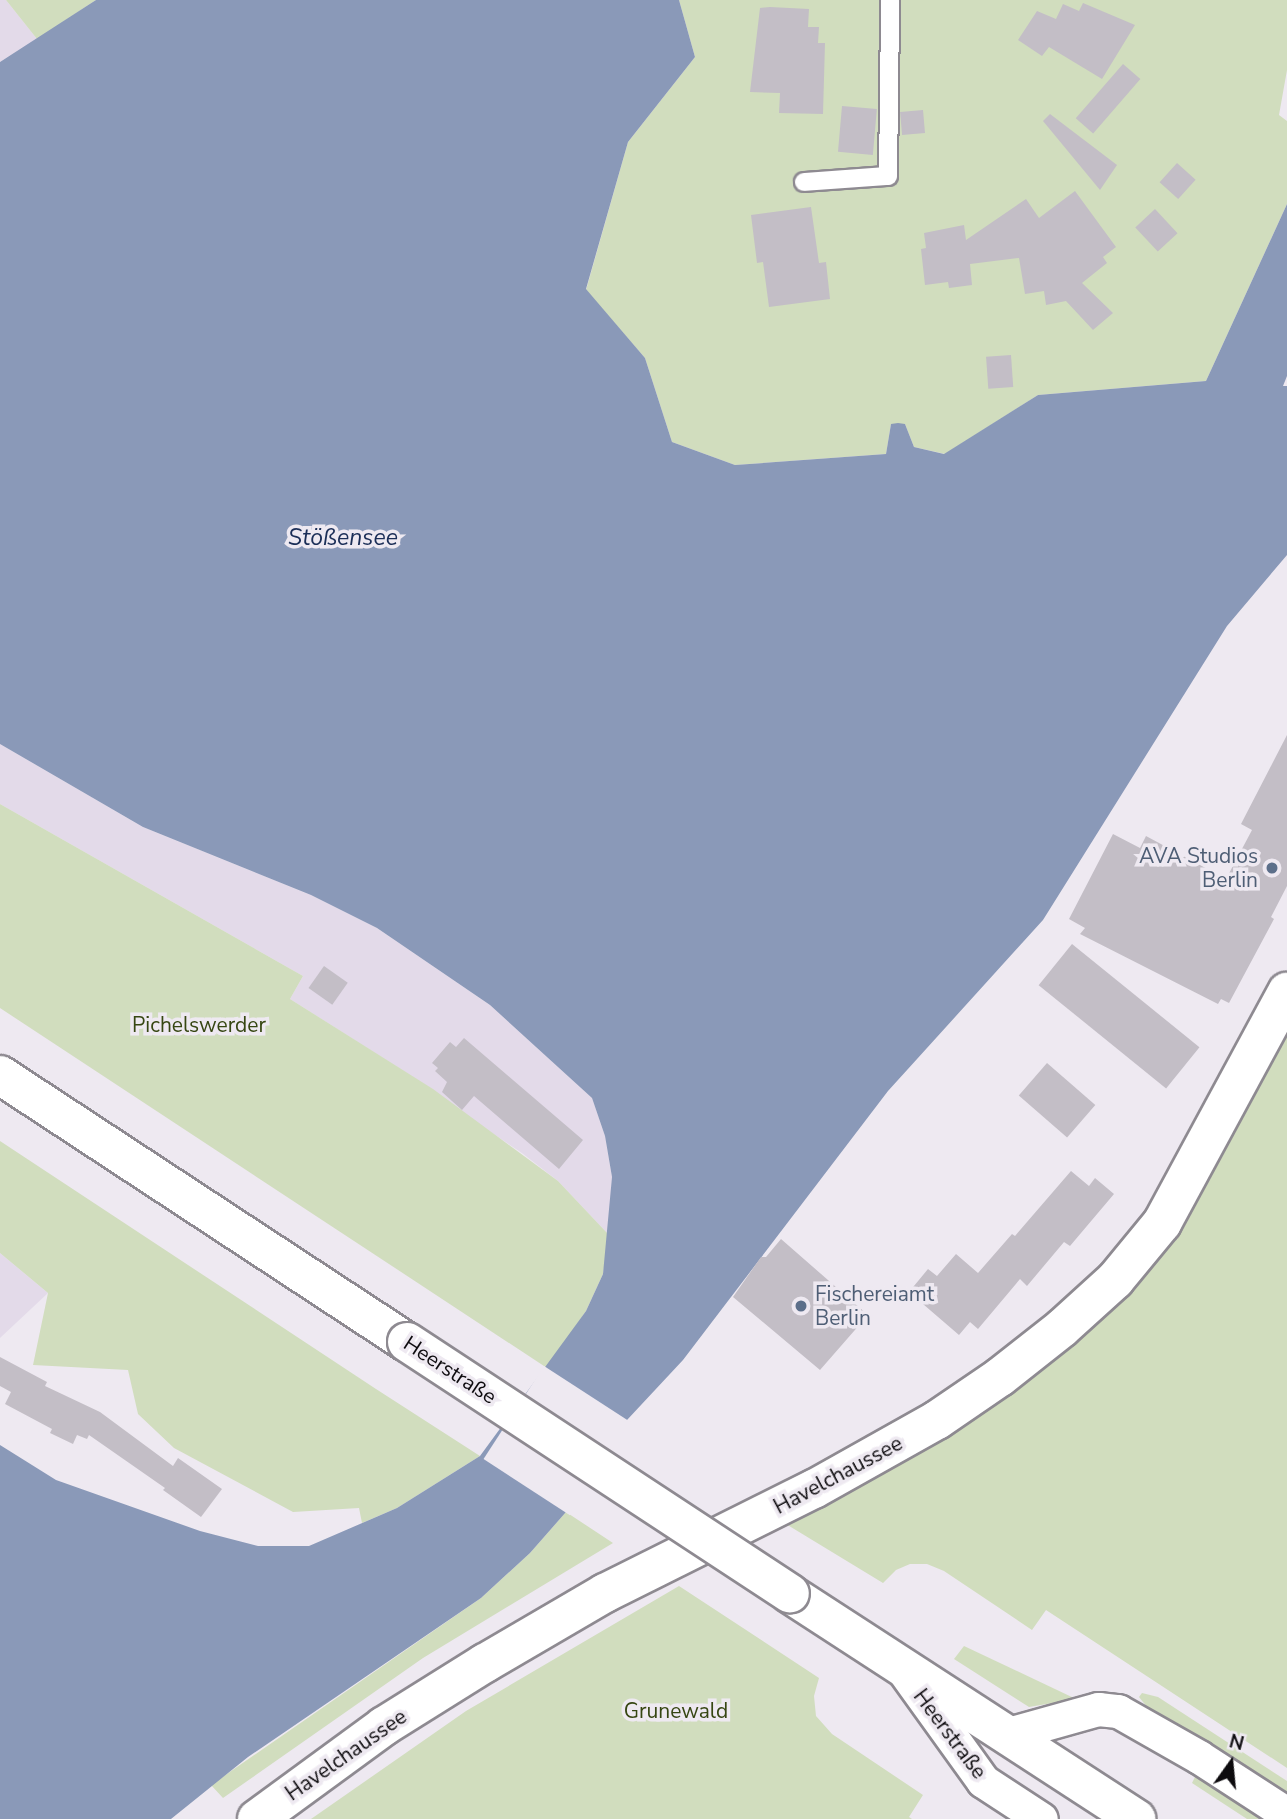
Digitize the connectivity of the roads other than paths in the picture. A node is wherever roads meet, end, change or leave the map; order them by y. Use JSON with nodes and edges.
{"nodes":[{"id":1,"x":890,"y":0,"type":"edge"},
{"id":2,"x":804,"y":182,"type":"dead end"},
{"id":3,"x":1287,"y":992,"type":"edge"},
{"id":4,"x":0,"y":1075,"type":"edge"},
{"id":5,"x":900,"y":1666,"type":"junction"},
{"id":6,"x":1005,"y":1735,"type":"junction"},
{"id":7,"x":1287,"y":1814,"type":"edge"},
{"id":8,"x":257,"y":1819,"type":"edge"},
{"id":9,"x":1041,"y":1819,"type":"edge"},
{"id":10,"x":1136,"y":1819,"type":"edge"}],
"edges":[{"from":1,"to":2,"type":"lane"},
{"from":3,"to":8,"type":"main road","name":"Havelchaussee"},
{"from":4,"to":5,"type":"main road","name":"Heerstraße","bridge":true},
{"from":5,"to":6,"type":"main road","name":"Heerstraße"},
{"from":5,"to":9,"type":"street","name":"Heerstraße"},
{"from":6,"to":7,"type":"street","name":"Heerstraße"},
{"from":6,"to":10,"type":"main road","name":"Heerstraße"}]}
